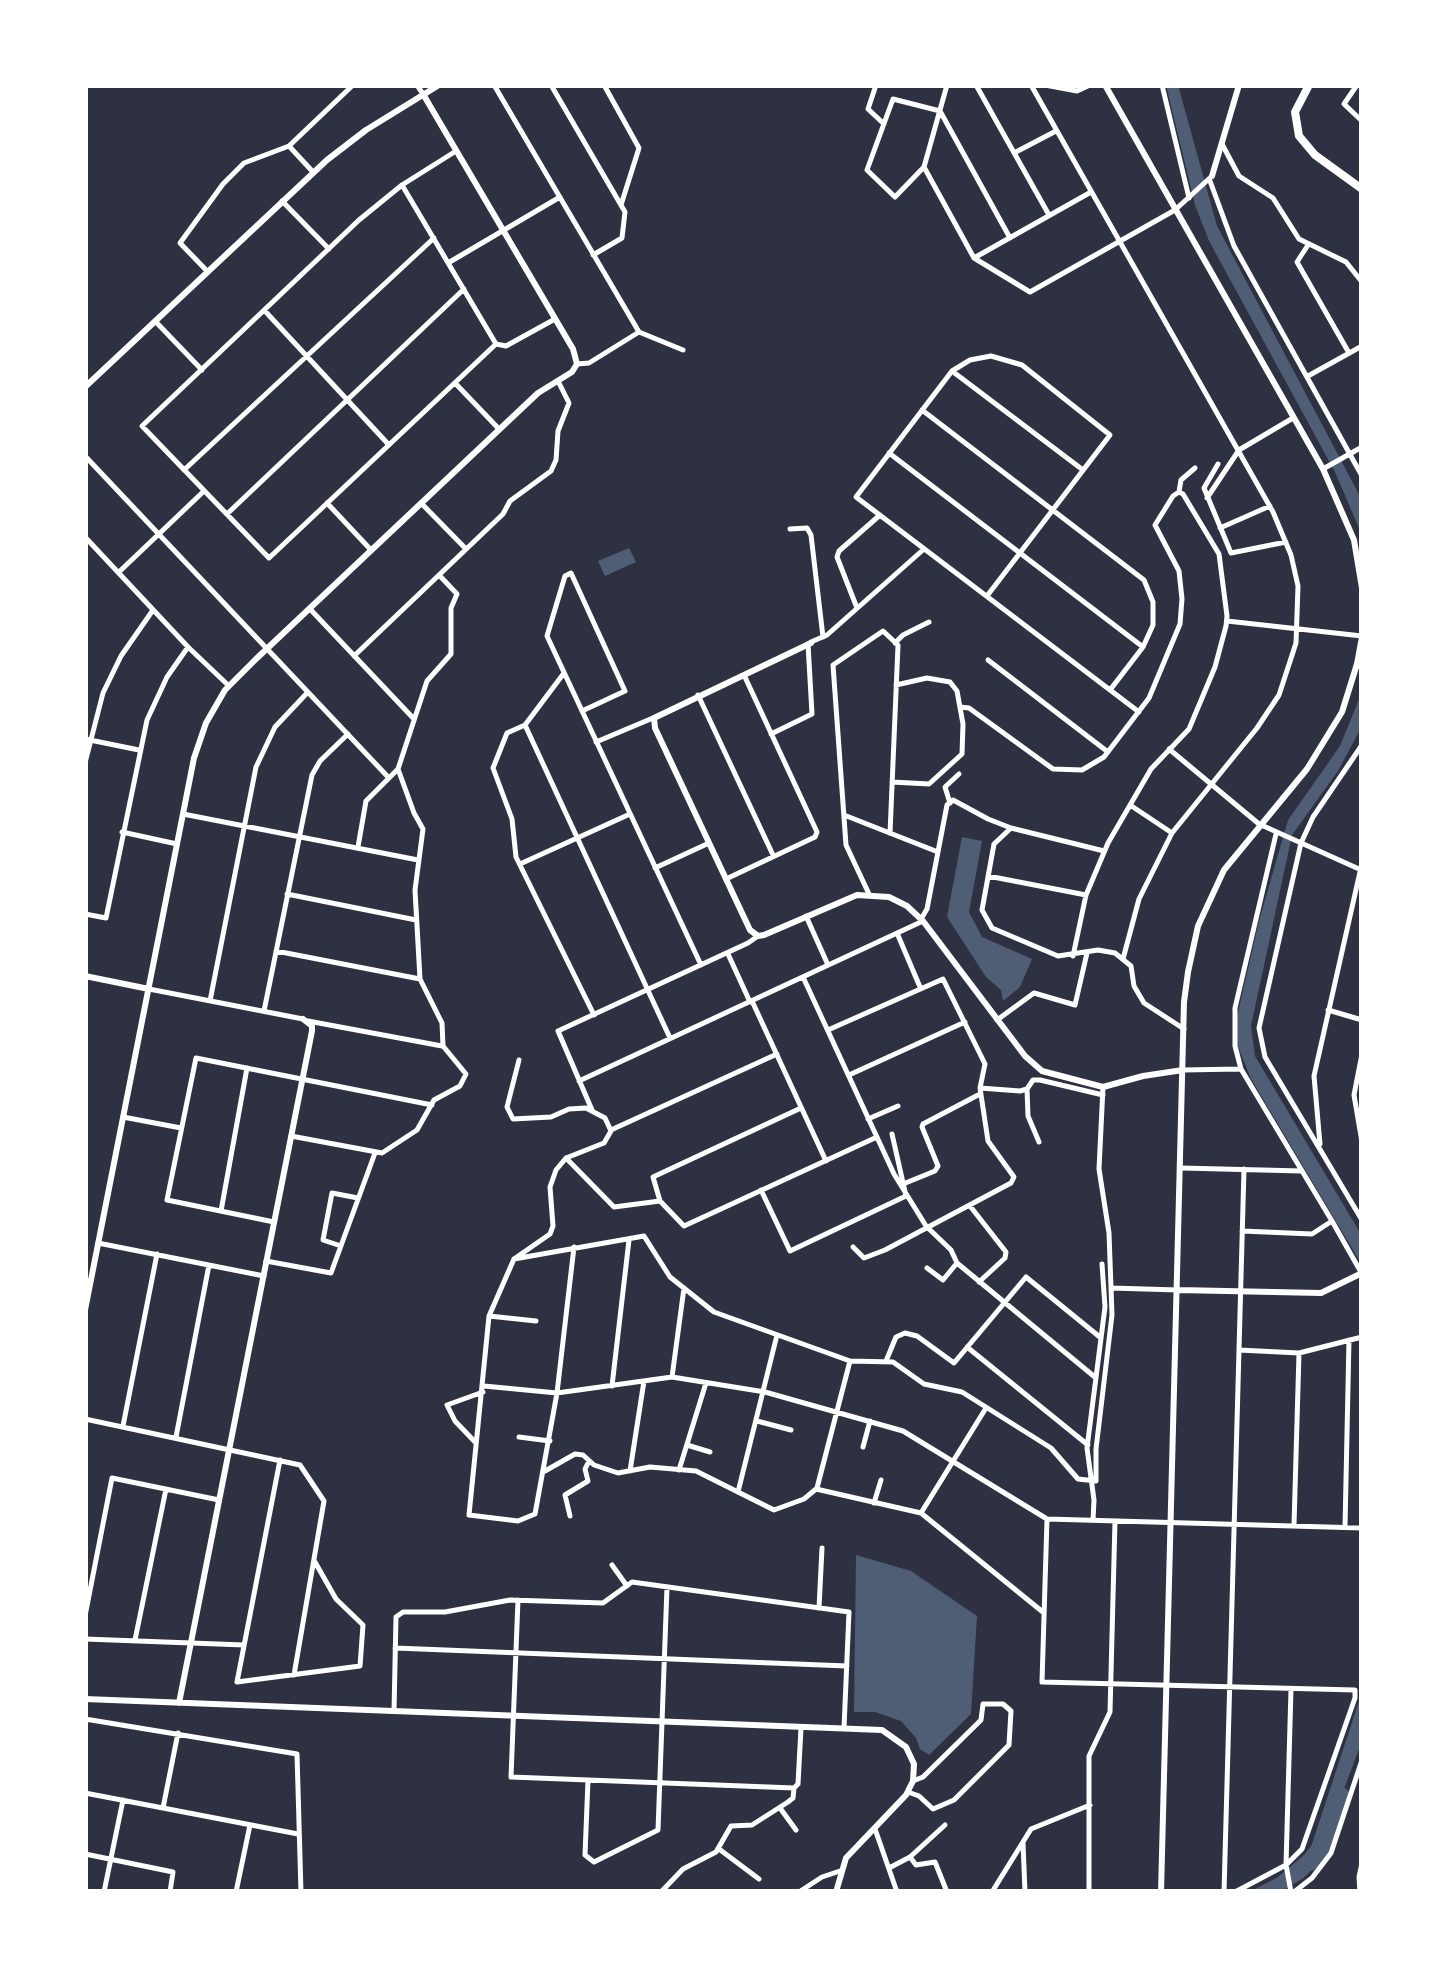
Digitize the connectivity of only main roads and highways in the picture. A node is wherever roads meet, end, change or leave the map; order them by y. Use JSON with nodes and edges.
{"nodes":[{"id":1,"x":1309,"y":85,"type":"edge"},
{"id":2,"x":1362,"y":189,"type":"edge"}],
"edges":[{"from":1,"to":2,"type":"main road"}]}
